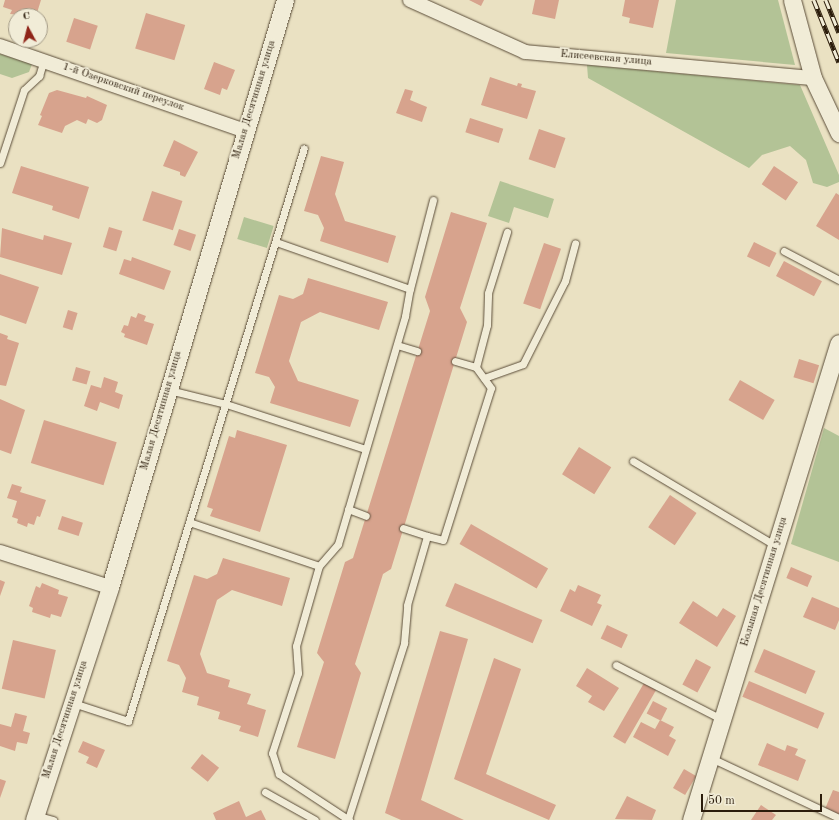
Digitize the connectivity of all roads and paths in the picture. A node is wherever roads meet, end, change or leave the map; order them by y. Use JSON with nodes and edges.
{"nodes":[{"id":1,"x":285,"y":0,"type":"edge"},
{"id":2,"x":410,"y":0,"type":"edge"},
{"id":3,"x":792,"y":0,"type":"edge"},
{"id":4,"x":0,"y":46,"type":"edge"},
{"id":5,"x":44,"y":60,"type":"junction"},
{"id":6,"x":813,"y":78,"type":"junction"},
{"id":7,"x":245,"y":131,"type":"junction"},
{"id":8,"x":839,"y":133,"type":"edge"},
{"id":9,"x":304,"y":148,"type":"dead end"},
{"id":10,"x":0,"y":163,"type":"edge"},
{"id":11,"x":433,"y":200,"type":"dead end"},
{"id":12,"x":507,"y":232,"type":"dead end"},
{"id":13,"x":276,"y":242,"type":"junction"},
{"id":14,"x":575,"y":243,"type":"dead end"},
{"id":15,"x":784,"y":251,"type":"dead end"},
{"id":16,"x":839,"y":280,"type":"edge"},
{"id":17,"x":410,"y":288,"type":"junction"},
{"id":18,"x":839,"y":343,"type":"edge"},
{"id":19,"x":397,"y":345,"type":"junction"},
{"id":20,"x":417,"y":351,"type":"dead end"},
{"id":21,"x":455,"y":362,"type":"dead end"},
{"id":22,"x":476,"y":367,"type":"junction"},
{"id":23,"x":484,"y":378,"type":"junction"},
{"id":24,"x":168,"y":390,"type":"junction"},
{"id":25,"x":226,"y":404,"type":"junction"},
{"id":26,"x":365,"y":449,"type":"junction"},
{"id":27,"x":633,"y":461,"type":"dead end"},
{"id":28,"x":348,"y":510,"type":"junction"},
{"id":29,"x":366,"y":516,"type":"dead end"},
{"id":30,"x":189,"y":522,"type":"junction"},
{"id":31,"x":403,"y":528,"type":"dead end"},
{"id":32,"x":427,"y":536,"type":"junction"},
{"id":33,"x":776,"y":546,"type":"junction"},
{"id":34,"x":0,"y":552,"type":"edge"},
{"id":35,"x":319,"y":566,"type":"junction"},
{"id":36,"x":110,"y":587,"type":"junction"},
{"id":37,"x":616,"y":665,"type":"dead end"},
{"id":38,"x":72,"y":703,"type":"junction"},
{"id":39,"x":722,"y":720,"type":"junction"},
{"id":40,"x":710,"y":758,"type":"junction"},
{"id":41,"x":265,"y":792,"type":"dead end"},
{"id":42,"x":34,"y":818,"type":"edge"},
{"id":43,"x":839,"y":818,"type":"edge"},
{"id":44,"x":349,"y":819,"type":"edge"},
{"id":45,"x":53,"y":820,"type":"edge"},
{"id":46,"x":315,"y":820,"type":"edge"},
{"id":47,"x":690,"y":820,"type":"edge"}],
"edges":[{"from":1,"to":7,"type":"street","name":"Малая Десятинная улица"},
{"from":2,"to":6,"type":"street","name":"Елисеевская улица"},
{"from":3,"to":6,"type":"street"},
{"from":4,"to":5,"type":"street","name":"1-й Озерковский переулок"},
{"from":5,"to":7,"type":"street","name":"1-й Озерковский переулок"},
{"from":5,"to":10,"type":"lane"},
{"from":6,"to":8,"type":"street"},
{"from":7,"to":24,"type":"street","name":"Малая Десятинная улица"},
{"from":9,"to":13,"type":"lane"},
{"from":11,"to":17,"type":"lane"},
{"from":12,"to":22,"type":"lane"},
{"from":13,"to":17,"type":"lane"},
{"from":13,"to":25,"type":"lane"},
{"from":14,"to":23,"type":"lane"},
{"from":15,"to":16,"type":"lane"},
{"from":17,"to":19,"type":"lane"},
{"from":18,"to":33,"type":"street","name":"Большая Десятинная улица"},
{"from":19,"to":20,"type":"lane"},
{"from":19,"to":26,"type":"lane"},
{"from":21,"to":22,"type":"lane"},
{"from":22,"to":23,"type":"lane"},
{"from":23,"to":32,"type":"lane"},
{"from":24,"to":25,"type":"lane"},
{"from":24,"to":36,"type":"street","name":"Малая Десятинная улица"},
{"from":25,"to":26,"type":"lane"},
{"from":25,"to":30,"type":"lane"},
{"from":26,"to":28,"type":"lane"},
{"from":27,"to":33,"type":"lane"},
{"from":28,"to":29,"type":"lane"},
{"from":28,"to":35,"type":"lane"},
{"from":30,"to":35,"type":"lane"},
{"from":30,"to":38,"type":"lane"},
{"from":31,"to":32,"type":"lane"},
{"from":32,"to":44,"type":"lane"},
{"from":33,"to":39,"type":"street","name":"Большая Десятинная улица"},
{"from":34,"to":36,"type":"street"},
{"from":35,"to":44,"type":"lane"},
{"from":36,"to":38,"type":"street","name":"Малая Десятинная улица"},
{"from":37,"to":39,"type":"lane"},
{"from":38,"to":42,"type":"street","name":"Малая Десятинная улица"},
{"from":39,"to":40,"type":"street","name":"Большая Десятинная улица"},
{"from":40,"to":43,"type":"lane"},
{"from":40,"to":47,"type":"street","name":"Большая Десятинная улица"},
{"from":41,"to":46,"type":"lane"},
{"from":42,"to":45,"type":"lane"}]}
